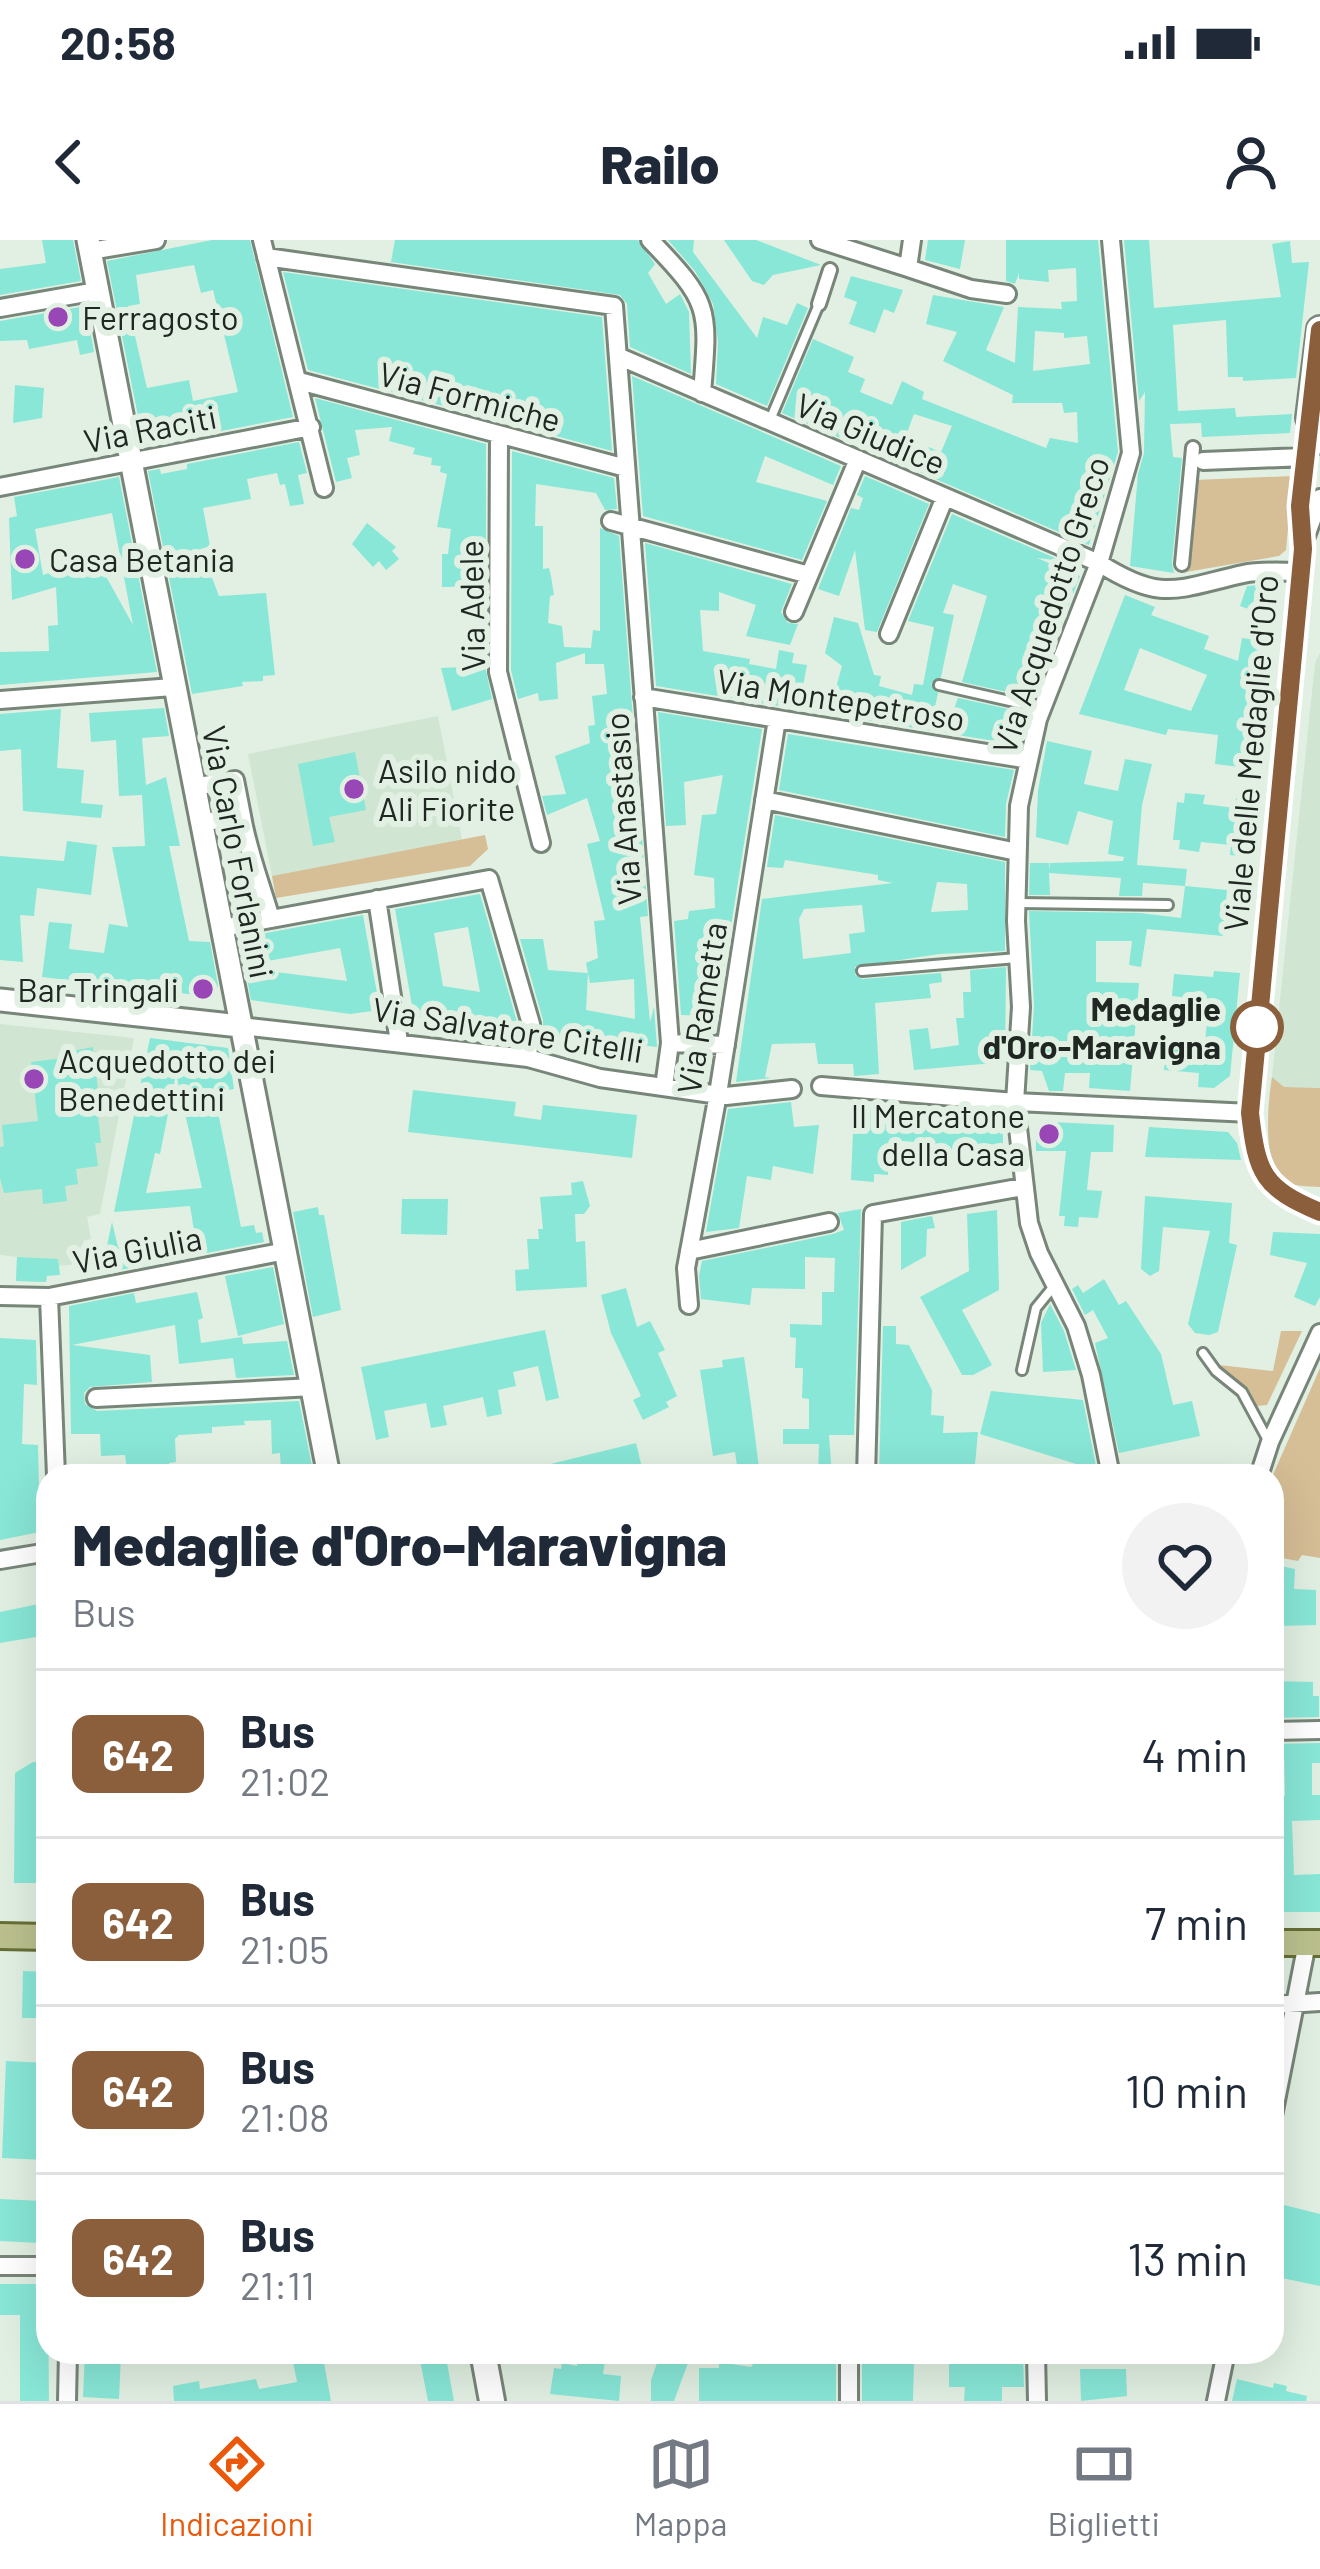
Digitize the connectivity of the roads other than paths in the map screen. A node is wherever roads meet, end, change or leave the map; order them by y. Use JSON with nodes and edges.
{"nodes":[{"id":1,"x":156,"y":240,"type":"edge"},
{"id":2,"x":650,"y":240,"type":"edge"},
{"id":3,"x":820,"y":240,"type":"edge"},
{"id":4,"x":912,"y":240,"type":"edge"},
{"id":5,"x":1111,"y":240,"type":"edge"},
{"id":6,"x":89,"y":246,"type":"edge"},
{"id":7,"x":264,"y":248,"type":"edge"},
{"id":8,"x":908,"y":268,"type":"junction"},
{"id":9,"x":830,"y":270,"type":"dead end"},
{"id":10,"x":97,"y":291,"type":"junction"},
{"id":11,"x":1007,"y":294,"type":"dead end"},
{"id":12,"x":819,"y":304,"type":"joint"},
{"id":13,"x":0,"y":308,"type":"edge"},
{"id":14,"x":1320,"y":329,"type":"edge"},
{"id":15,"x":620,"y":357,"type":"junction"},
{"id":16,"x":299,"y":381,"type":"junction"},
{"id":17,"x":702,"y":393,"type":"junction"},
{"id":18,"x":770,"y":422,"type":"junction"},
{"id":19,"x":310,"y":427,"type":"junction"},
{"id":20,"x":1314,"y":430,"type":"edge"},
{"id":21,"x":500,"y":435,"type":"junction"},
{"id":22,"x":1198,"y":454,"type":"joint"},
{"id":23,"x":858,"y":459,"type":"junction"},
{"id":24,"x":129,"y":462,"type":"junction"},
{"id":25,"x":626,"y":468,"type":"junction"},
{"id":26,"x":0,"y":487,"type":"edge"},
{"id":27,"x":324,"y":488,"type":"dead end"},
{"id":28,"x":945,"y":497,"type":"junction"},
{"id":29,"x":1320,"y":498,"type":"edge"},
{"id":30,"x":611,"y":521,"type":"dead end"},
{"id":31,"x":630,"y":526,"type":"junction"},
{"id":32,"x":1303,"y":549,"type":"junction"},
{"id":33,"x":1099,"y":563,"type":"junction"},
{"id":34,"x":1182,"y":564,"type":"dead end"},
{"id":35,"x":1300,"y":572,"type":"junction"},
{"id":36,"x":809,"y":575,"type":"junction"},
{"id":37,"x":794,"y":613,"type":"dead end"},
{"id":38,"x":889,"y":634,"type":"dead end"},
{"id":39,"x":939,"y":685,"type":"dead end"},
{"id":40,"x":172,"y":687,"type":"junction"},
{"id":41,"x":644,"y":697,"type":"junction"},
{"id":42,"x":0,"y":700,"type":"edge"},
{"id":43,"x":1043,"y":708,"type":"junction"},
{"id":44,"x":777,"y":719,"type":"junction"},
{"id":45,"x":1029,"y":760,"type":"junction"},
{"id":46,"x":193,"y":787,"type":"junction"},
{"id":47,"x":764,"y":800,"type":"junction"},
{"id":48,"x":242,"y":816,"type":"junction"},
{"id":49,"x":200,"y":823,"type":"junction"},
{"id":50,"x":541,"y":843,"type":"dead end"},
{"id":51,"x":1017,"y":852,"type":"junction"},
{"id":52,"x":376,"y":899,"type":"junction"},
{"id":53,"x":1016,"y":903,"type":"junction"},
{"id":54,"x":1168,"y":904,"type":"dead end"},
{"id":55,"x":271,"y":919,"type":"junction"},
{"id":56,"x":222,"y":928,"type":"junction"},
{"id":57,"x":1018,"y":958,"type":"junction"},
{"id":58,"x":862,"y":970,"type":"dead end"},
{"id":59,"x":0,"y":1000,"type":"edge"},
{"id":60,"x":240,"y":1026,"type":"junction"},
{"id":61,"x":400,"y":1042,"type":"junction"},
{"id":62,"x":670,"y":1042,"type":"junction"},
{"id":63,"x":726,"y":1046,"type":"junction"},
{"id":64,"x":528,"y":1058,"type":"junction"},
{"id":65,"x":820,"y":1086,"type":"dead end"},
{"id":66,"x":664,"y":1087,"type":"junction"},
{"id":67,"x":792,"y":1089,"type":"dead end"},
{"id":68,"x":718,"y":1094,"type":"junction"},
{"id":69,"x":1016,"y":1102,"type":"junction"},
{"id":70,"x":1250,"y":1113,"type":"junction"},
{"id":71,"x":1023,"y":1186,"type":"junction"},
{"id":72,"x":1320,"y":1211,"type":"edge"},
{"id":73,"x":829,"y":1222,"type":"dead end"},
{"id":74,"x":286,"y":1251,"type":"junction"},
{"id":75,"x":689,"y":1251,"type":"junction"},
{"id":76,"x":1055,"y":1285,"type":"junction"},
{"id":77,"x":0,"y":1296,"type":"edge"},
{"id":78,"x":49,"y":1298,"type":"junction"},
{"id":79,"x":689,"y":1306,"type":"dead end"},
{"id":80,"x":1320,"y":1333,"type":"edge"},
{"id":81,"x":1203,"y":1353,"type":"dead end"},
{"id":82,"x":1320,"y":1356,"type":"edge"},
{"id":83,"x":1022,"y":1370,"type":"dead end"},
{"id":84,"x":1298,"y":1378,"type":"junction"},
{"id":85,"x":314,"y":1387,"type":"junction"},
{"id":86,"x":96,"y":1398,"type":"dead end"},
{"id":87,"x":1270,"y":1442,"type":"junction"},
{"id":88,"x":56,"y":1464,"type":"edge"},
{"id":89,"x":327,"y":1464,"type":"edge"},
{"id":90,"x":866,"y":1464,"type":"edge"},
{"id":91,"x":1110,"y":1464,"type":"edge"},
{"id":92,"x":1263,"y":1464,"type":"edge"},
{"id":93,"x":36,"y":1554,"type":"edge"},
{"id":94,"x":0,"y":1560,"type":"edge"},
{"id":95,"x":1320,"y":1730,"type":"edge"},
{"id":96,"x":1284,"y":1731,"type":"edge"},
{"id":97,"x":0,"y":1936,"type":"edge"},
{"id":98,"x":36,"y":1936,"type":"edge"},
{"id":99,"x":1313,"y":1943,"type":"edge"},
{"id":100,"x":1320,"y":2002,"type":"edge"},
{"id":101,"x":1294,"y":2003,"type":"junction"},
{"id":102,"x":1284,"y":2004,"type":"edge"},
{"id":103,"x":1284,"y":2057,"type":"edge"},
{"id":104,"x":0,"y":2266,"type":"edge"},
{"id":105,"x":36,"y":2266,"type":"edge"},
{"id":106,"x":68,"y":2364,"type":"edge"},
{"id":107,"x":487,"y":2364,"type":"edge"},
{"id":108,"x":849,"y":2364,"type":"edge"},
{"id":109,"x":1036,"y":2364,"type":"edge"},
{"id":110,"x":1224,"y":2364,"type":"edge"},
{"id":111,"x":500,"y":2400,"type":"edge"},
{"id":112,"x":67,"y":2401,"type":"edge"},
{"id":113,"x":849,"y":2401,"type":"edge"},
{"id":114,"x":1037,"y":2401,"type":"edge"},
{"id":115,"x":1216,"y":2401,"type":"edge"}],
"edges":[{"from":1,"to":6,"type":"street"},
{"from":2,"to":17,"type":"street"},
{"from":3,"to":8,"type":"street"},
{"from":4,"to":8,"type":"street"},
{"from":5,"to":33,"type":"street","name":"Via Acquedotto Greco"},
{"from":6,"to":10,"type":"street","name":"Via Carlo Forlanini"},
{"from":7,"to":15,"type":"street","name":"Via Anastasio"},
{"from":7,"to":16,"type":"street"},
{"from":8,"to":11,"type":"street"},
{"from":9,"to":12,"type":"street"},
{"from":10,"to":13,"type":"street"},
{"from":10,"to":24,"type":"street","name":"Via Carlo Forlanini"},
{"from":12,"to":18,"type":"lane"},
{"from":14,"to":20,"type":"main road","name":"Viale delle Medaglie d'Oro"},
{"from":15,"to":17,"type":"street","name":"Via Giudice"},
{"from":15,"to":25,"type":"street","name":"Via Anastasio"},
{"from":16,"to":19,"type":"street"},
{"from":16,"to":21,"type":"street","name":"Via Formiche"},
{"from":17,"to":18,"type":"street","name":"Via Giudice"},
{"from":18,"to":23,"type":"street","name":"Via Giudice"},
{"from":19,"to":24,"type":"street","name":"Via Raciti"},
{"from":19,"to":27,"type":"street"},
{"from":20,"to":22,"type":"street"},
{"from":20,"to":32,"type":"street","name":"Viale delle Medaglie d'Oro"},
{"from":21,"to":25,"type":"street","name":"Via Formiche"},
{"from":21,"to":50,"type":"street","name":"Via Adele"},
{"from":22,"to":34,"type":"street"},
{"from":23,"to":28,"type":"street","name":"Via Giudice"},
{"from":23,"to":36,"type":"street"},
{"from":24,"to":26,"type":"street","name":"Via Raciti"},
{"from":24,"to":40,"type":"street","name":"Via Carlo Forlanini"},
{"from":25,"to":31,"type":"street","name":"Via Anastasio"},
{"from":28,"to":33,"type":"street","name":"Via Giudice"},
{"from":28,"to":38,"type":"street"},
{"from":29,"to":32,"type":"street"},
{"from":30,"to":31,"type":"street"},
{"from":31,"to":36,"type":"street"},
{"from":31,"to":41,"type":"street","name":"Via Anastasio"},
{"from":32,"to":35,"type":"street","name":"Viale delle Medaglie d'Oro"},
{"from":33,"to":35,"type":"street","name":"Via Giudice"},
{"from":33,"to":43,"type":"street","name":"Via Acquedotto Greco"},
{"from":35,"to":70,"type":"street","name":"Viale delle Medaglie d'Oro"},
{"from":36,"to":37,"type":"street"},
{"from":39,"to":43,"type":"lane"},
{"from":40,"to":42,"type":"street"},
{"from":40,"to":46,"type":"street","name":"Via Carlo Forlanini"},
{"from":41,"to":44,"type":"street","name":"Via Montepetroso"},
{"from":41,"to":62,"type":"street","name":"Via Anastasio"},
{"from":43,"to":45,"type":"street","name":"Via Acquedotto Greco"},
{"from":44,"to":45,"type":"street","name":"Via Montepetroso"},
{"from":44,"to":47,"type":"street","name":"Via Rametta"},
{"from":45,"to":51,"type":"street","name":"Via Acquedotto Greco"},
{"from":46,"to":48,"type":"street"},
{"from":46,"to":49,"type":"street","name":"Via Carlo Forlanini"},
{"from":47,"to":51,"type":"street"},
{"from":47,"to":63,"type":"street","name":"Via Rametta"},
{"from":48,"to":49,"type":"street"},
{"from":48,"to":55,"type":"street"},
{"from":49,"to":56,"type":"street","name":"Via Carlo Forlanini"},
{"from":51,"to":53,"type":"street","name":"Via Acquedotto Greco"},
{"from":52,"to":55,"type":"street"},
{"from":52,"to":61,"type":"street"},
{"from":52,"to":64,"type":"street"},
{"from":53,"to":54,"type":"lane"},
{"from":53,"to":57,"type":"street","name":"Via Acquedotto Greco"},
{"from":55,"to":56,"type":"street"},
{"from":56,"to":60,"type":"street","name":"Via Carlo Forlanini"},
{"from":57,"to":58,"type":"lane"},
{"from":57,"to":69,"type":"street","name":"Via Acquedotto Greco"},
{"from":59,"to":60,"type":"street","name":"Via Salvatore Citelli"},
{"from":60,"to":61,"type":"street","name":"Via Salvatore Citelli"},
{"from":60,"to":74,"type":"street","name":"Via Carlo Forlanini"},
{"from":61,"to":64,"type":"street","name":"Via Salvatore Citelli"},
{"from":62,"to":63,"type":"street"},
{"from":62,"to":66,"type":"street","name":"Via Anastasio"},
{"from":63,"to":68,"type":"street","name":"Via Rametta"},
{"from":64,"to":66,"type":"street","name":"Via Salvatore Citelli"},
{"from":65,"to":69,"type":"street"},
{"from":66,"to":68,"type":"street","name":"Via Salvatore Citelli"},
{"from":67,"to":68,"type":"street","name":"Via Salvatore Citelli"},
{"from":68,"to":75,"type":"street","name":"Via Rametta"},
{"from":69,"to":70,"type":"street"},
{"from":69,"to":71,"type":"street","name":"Via Acquedotto Greco"},
{"from":70,"to":72,"type":"street","name":"Viale delle Medaglie d'Oro"},
{"from":71,"to":76,"type":"street","name":"Via Acquedotto Greco"},
{"from":71,"to":90,"type":"street"},
{"from":73,"to":75,"type":"street"},
{"from":74,"to":78,"type":"street","name":"Via Giulia"},
{"from":74,"to":85,"type":"street","name":"Via Carlo Forlanini"},
{"from":75,"to":79,"type":"street","name":"Via Rametta"},
{"from":76,"to":83,"type":"lane"},
{"from":76,"to":91,"type":"street","name":"Via Acquedotto Greco"},
{"from":77,"to":78,"type":"street","name":"Via Giulia"},
{"from":78,"to":88,"type":"street"},
{"from":80,"to":84,"type":"street"},
{"from":81,"to":87,"type":"lane"},
{"from":82,"to":84,"type":"street"},
{"from":84,"to":87,"type":"street"},
{"from":85,"to":86,"type":"street"},
{"from":85,"to":89,"type":"street","name":"Via Carlo Forlanini"},
{"from":87,"to":92,"type":"street"},
{"from":93,"to":94,"type":"street"},
{"from":95,"to":96,"type":"street"},
{"from":97,"to":98,"type":"main road"},
{"from":99,"to":101,"type":"street"},
{"from":100,"to":101,"type":"street"},
{"from":101,"to":102,"type":"street"},
{"from":101,"to":103,"type":"street"},
{"from":104,"to":105,"type":"street"},
{"from":106,"to":112,"type":"street"},
{"from":107,"to":111,"type":"main road"},
{"from":108,"to":113,"type":"street"},
{"from":109,"to":114,"type":"street"},
{"from":110,"to":115,"type":"street"}]}
